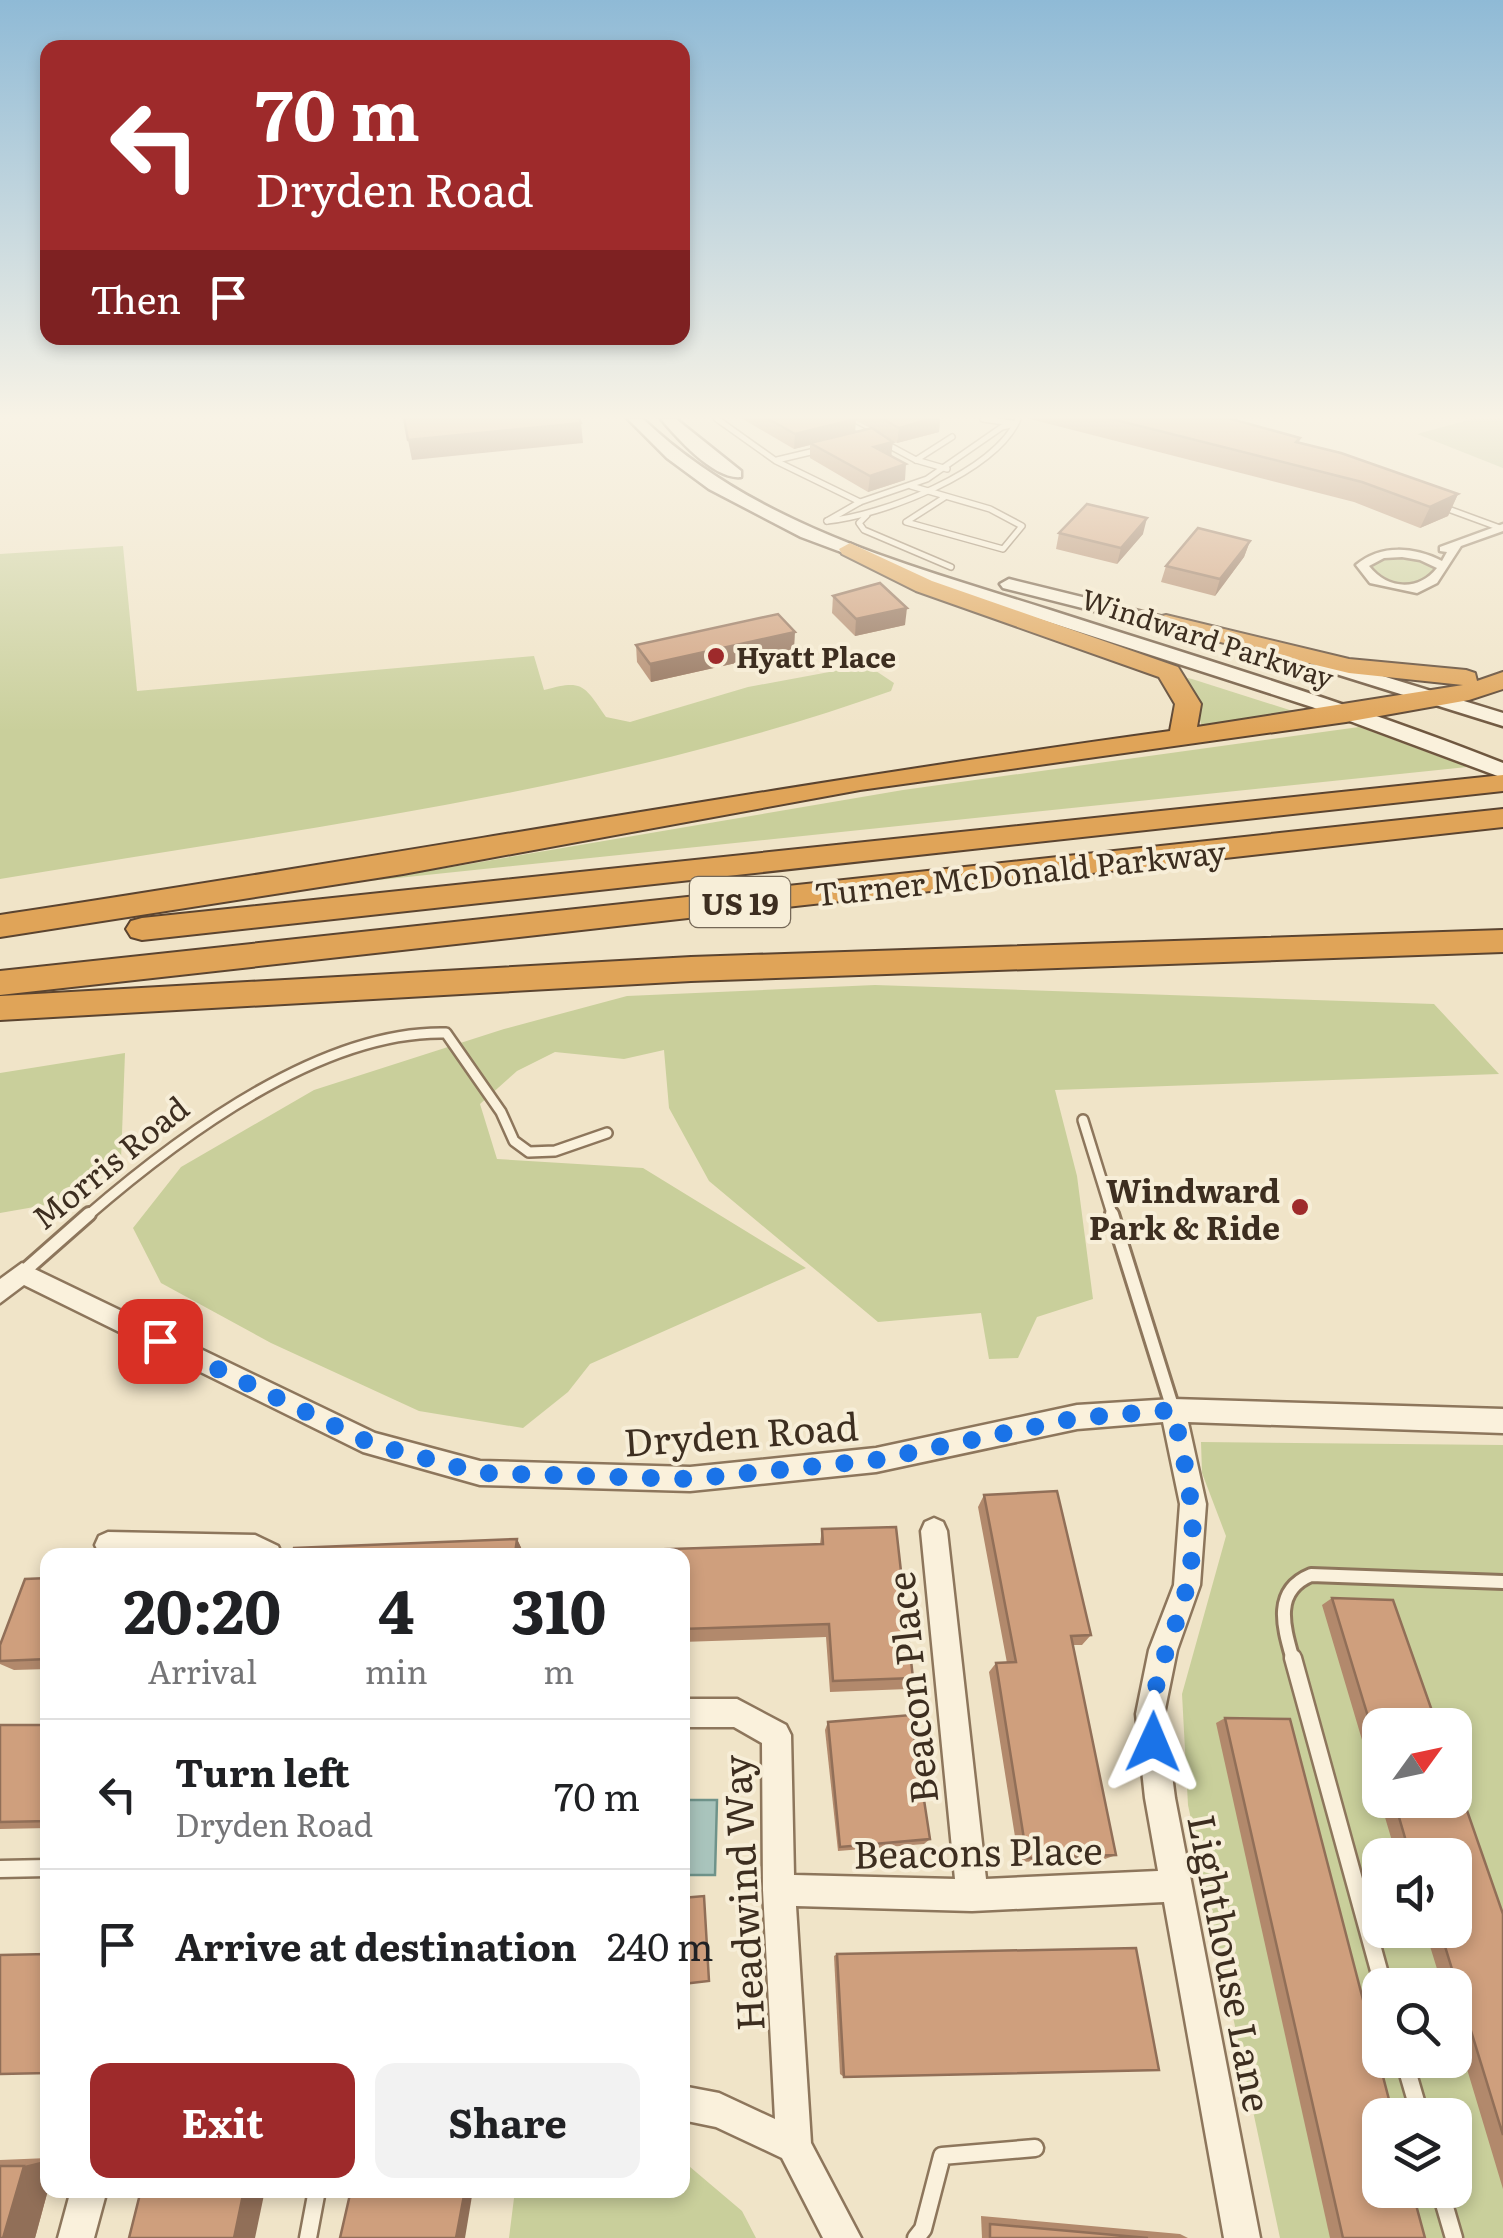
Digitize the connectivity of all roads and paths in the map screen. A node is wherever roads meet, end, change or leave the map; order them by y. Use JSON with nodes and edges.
{"nodes":[{"id":1,"x":818,"y":523,"type":"edge"},
{"id":2,"x":820,"y":523,"type":"edge"},
{"id":3,"x":860,"y":523,"type":"edge"},
{"id":4,"x":911,"y":523,"type":"edge"},
{"id":5,"x":1018,"y":523,"type":"edge"},
{"id":6,"x":1502,"y":528,"type":"edge"},
{"id":7,"x":1456,"y":547,"type":"junction"},
{"id":8,"x":850,"y":548,"type":"junction"},
{"id":9,"x":1405,"y":553,"type":"junction"},
{"id":10,"x":951,"y":567,"type":"junction"},
{"id":11,"x":1443,"y":567,"type":"junction"},
{"id":12,"x":1166,"y":622,"type":"junction"},
{"id":13,"x":1503,"y":679,"type":"edge"},
{"id":14,"x":1439,"y":698,"type":"junction"},
{"id":15,"x":1346,"y":714,"type":"junction"},
{"id":16,"x":1503,"y":720,"type":"edge"},
{"id":17,"x":1182,"y":737,"type":"junction"},
{"id":18,"x":1503,"y":771,"type":"edge"},
{"id":19,"x":1503,"y":783,"type":"edge"},
{"id":20,"x":1492,"y":819,"type":"edge"},
{"id":21,"x":0,"y":926,"type":"edge"},
{"id":22,"x":1503,"y":941,"type":"edge"},
{"id":23,"x":0,"y":944,"type":"edge"},
{"id":24,"x":0,"y":983,"type":"edge"},
{"id":25,"x":0,"y":1008,"type":"edge"},
{"id":26,"x":1083,"y":1120,"type":"dead end"},
{"id":27,"x":607,"y":1133,"type":"dead end"},
{"id":28,"x":22,"y":1273,"type":"junction"},
{"id":29,"x":0,"y":1294,"type":"edge"},
{"id":30,"x":1173,"y":1410,"type":"junction"},
{"id":31,"x":1503,"y":1421,"type":"edge"},
{"id":32,"x":934,"y":1531,"type":"dead end"},
{"id":33,"x":108,"y":1545,"type":"dead end"},
{"id":34,"x":255,"y":1548,"type":"edge"},
{"id":35,"x":1503,"y":1582,"type":"edge"},
{"id":36,"x":690,"y":1712,"type":"edge"},
{"id":37,"x":40,"y":1868,"type":"edge"},
{"id":38,"x":0,"y":1869,"type":"edge"},
{"id":39,"x":1178,"y":1886,"type":"junction"},
{"id":40,"x":779,"y":1890,"type":"junction"},
{"id":41,"x":972,"y":1895,"type":"junction"},
{"id":42,"x":1379,"y":1968,"type":"edge"},
{"id":43,"x":690,"y":2105,"type":"edge"},
{"id":44,"x":794,"y":2146,"type":"junction"},
{"id":45,"x":1035,"y":2148,"type":"dead end"},
{"id":46,"x":87,"y":2198,"type":"edge"},
{"id":47,"x":316,"y":2198,"type":"edge"},
{"id":48,"x":1445,"y":2208,"type":"edge"},
{"id":49,"x":76,"y":2238,"type":"edge"},
{"id":50,"x":308,"y":2238,"type":"edge"},
{"id":51,"x":844,"y":2238,"type":"edge"},
{"id":52,"x":916,"y":2238,"type":"edge"},
{"id":53,"x":1242,"y":2238,"type":"edge"},
{"id":54,"x":1454,"y":2238,"type":"edge"}],
"edges":[{"from":1,"to":8,"type":"main road","name":"Windward Parkway"},
{"from":2,"to":10,"type":"main road","name":"Windward Parkway"},
{"from":3,"to":10,"type":"lane"},
{"from":4,"to":5,"type":"lane"},
{"from":6,"to":7,"type":"street"},
{"from":7,"to":9,"type":"street"},
{"from":7,"to":11,"type":"street"},
{"from":8,"to":15,"type":"main road","name":"Windward Parkway"},
{"from":8,"to":17,"type":"highway"},
{"from":9,"to":11,"type":"street"},
{"from":9,"to":11,"type":"street"},
{"from":10,"to":12,"type":"main road","name":"Windward Parkway"},
{"from":12,"to":13,"type":"highway"},
{"from":12,"to":14,"type":"main road","name":"Windward Parkway"},
{"from":13,"to":14,"type":"highway"},
{"from":14,"to":15,"type":"highway"},
{"from":14,"to":16,"type":"main road","name":"Windward Parkway"},
{"from":15,"to":17,"type":"highway"},
{"from":15,"to":18,"type":"main road","name":"Windward Parkway"},
{"from":17,"to":21,"type":"highway"},
{"from":19,"to":23,"type":"highway","name":"Turner McDonald Parkway","number":"US 19"},
{"from":20,"to":24,"type":"highway","name":"Turner McDonald Parkway","number":"US 19"},
{"from":22,"to":25,"type":"highway"},
{"from":26,"to":30,"type":"lane"},
{"from":27,"to":28,"type":"lane","name":"Morris Road"},
{"from":28,"to":29,"type":"street","name":"Morris Road"},
{"from":28,"to":30,"type":"street","name":"Dryden Road"},
{"from":30,"to":31,"type":"street","name":"Dryden Road"},
{"from":30,"to":39,"type":"street","name":"Lighthouse Lane"},
{"from":32,"to":41,"type":"street","name":"Beacon Place"},
{"from":33,"to":34,"type":"street"},
{"from":35,"to":42,"type":"lane"},
{"from":36,"to":40,"type":"street","name":"Headwind Way"},
{"from":37,"to":38,"type":"lane"},
{"from":39,"to":41,"type":"street","name":"Beacons Place"},
{"from":39,"to":53,"type":"street","name":"Lighthouse Lane"},
{"from":40,"to":41,"type":"street","name":"Beacons Place"},
{"from":40,"to":44,"type":"street","name":"Headwind Way"},
{"from":43,"to":44,"type":"street"},
{"from":44,"to":51,"type":"street"},
{"from":45,"to":52,"type":"lane"},
{"from":46,"to":49,"type":"street"},
{"from":47,"to":50,"type":"lane"},
{"from":48,"to":54,"type":"lane"}]}
